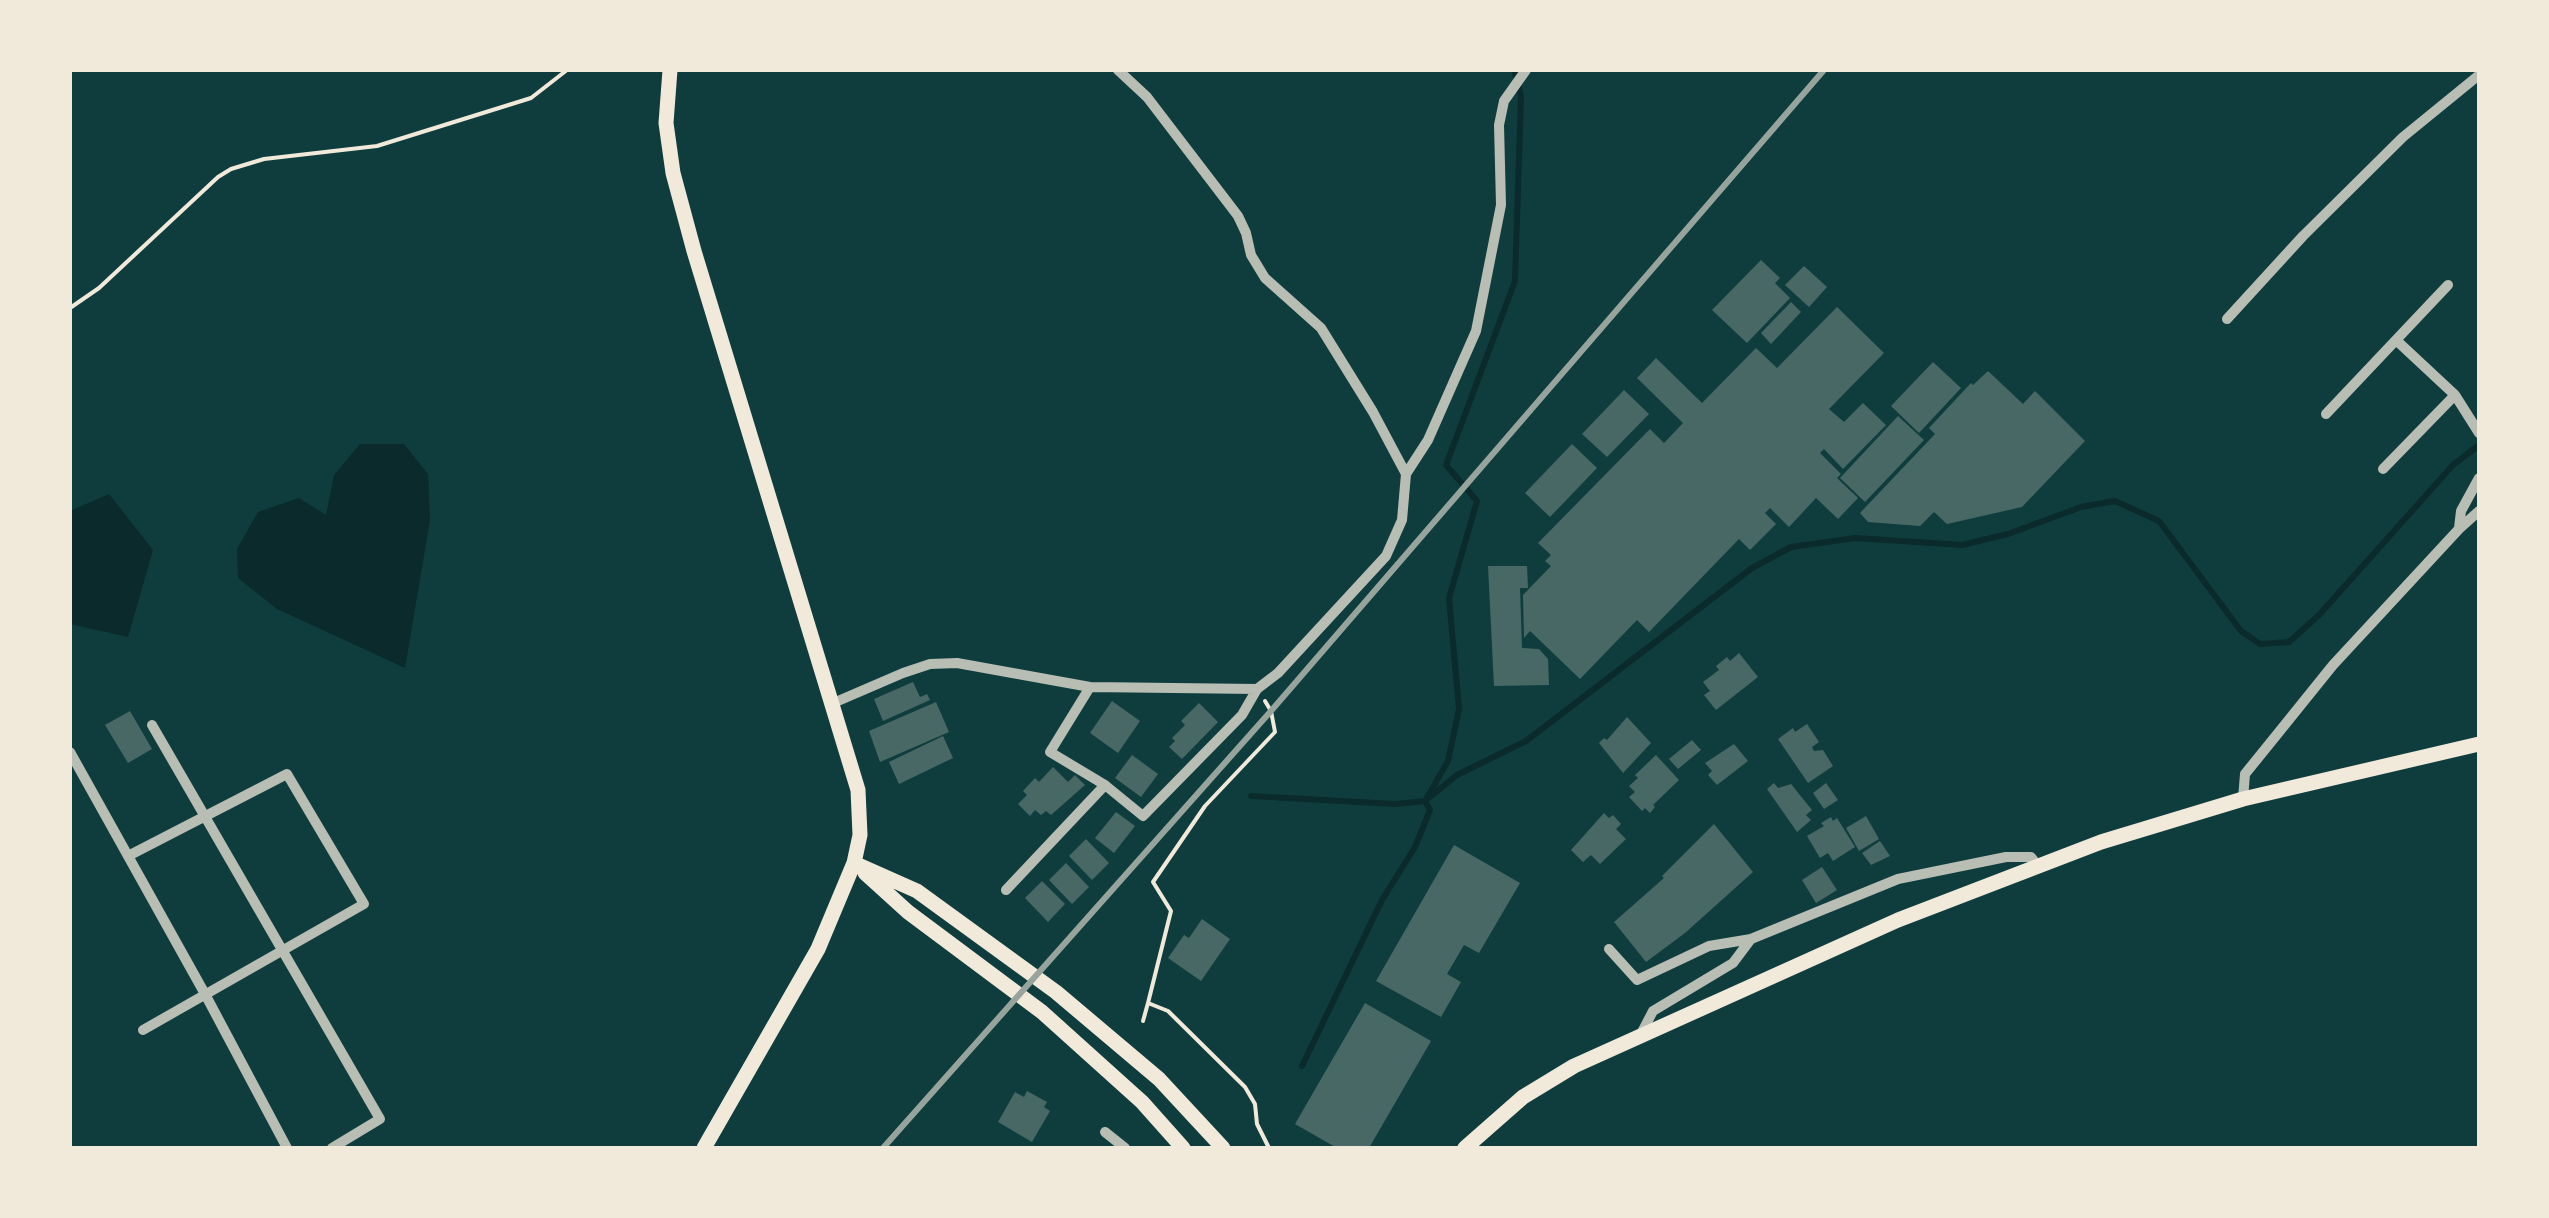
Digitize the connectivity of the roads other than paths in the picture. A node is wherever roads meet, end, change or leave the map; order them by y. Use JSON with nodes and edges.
{"nodes":[{"id":1,"x":670,"y":70,"type":"edge"},
{"id":2,"x":1118,"y":70,"type":"edge"},
{"id":3,"x":1526,"y":70,"type":"edge"},
{"id":4,"x":2479,"y":72,"type":"edge"},
{"id":5,"x":2448,"y":285,"type":"dead end"},
{"id":6,"x":2227,"y":319,"type":"dead end"},
{"id":7,"x":2396,"y":340,"type":"junction"},
{"id":8,"x":2454,"y":395,"type":"junction"},
{"id":9,"x":2326,"y":414,"type":"dead end"},
{"id":10,"x":2479,"y":433,"type":"edge"},
{"id":11,"x":2384,"y":470,"type":"dead end"},
{"id":12,"x":1406,"y":474,"type":"junction"},
{"id":13,"x":2479,"y":478,"type":"edge"},
{"id":14,"x":2479,"y":511,"type":"edge"},
{"id":15,"x":2459,"y":529,"type":"junction"},
{"id":16,"x":1090,"y":687,"type":"junction"},
{"id":17,"x":1257,"y":688,"type":"junction"},
{"id":18,"x":831,"y":704,"type":"junction"},
{"id":19,"x":152,"y":726,"type":"dead end"},
{"id":20,"x":2479,"y":744,"type":"edge"},
{"id":21,"x":70,"y":752,"type":"edge"},
{"id":22,"x":1105,"y":785,"type":"junction"},
{"id":23,"x":2243,"y":799,"type":"junction"},
{"id":24,"x":204,"y":815,"type":"junction"},
{"id":25,"x":128,"y":856,"type":"junction"},
{"id":26,"x":854,"y":863,"type":"junction"},
{"id":27,"x":2038,"y":866,"type":"junction"},
{"id":28,"x":1006,"y":890,"type":"dead end"},
{"id":29,"x":1751,"y":940,"type":"junction"},
{"id":30,"x":1610,"y":949,"type":"dead end"},
{"id":31,"x":283,"y":951,"type":"junction"},
{"id":32,"x":206,"y":994,"type":"junction"},
{"id":33,"x":143,"y":1030,"type":"dead end"},
{"id":34,"x":1641,"y":1035,"type":"junction"},
{"id":35,"x":1105,"y":1132,"type":"dead end"},
{"id":36,"x":287,"y":1148,"type":"edge"},
{"id":37,"x":332,"y":1148,"type":"edge"},
{"id":38,"x":704,"y":1148,"type":"edge"},
{"id":39,"x":1126,"y":1148,"type":"edge"},
{"id":40,"x":1183,"y":1148,"type":"edge"},
{"id":41,"x":1223,"y":1148,"type":"edge"},
{"id":42,"x":1464,"y":1148,"type":"edge"}],
"edges":[{"from":1,"to":18,"type":"main road"},
{"from":2,"to":12,"type":"street"},
{"from":3,"to":12,"type":"street"},
{"from":4,"to":6,"type":"street"},
{"from":5,"to":7,"type":"street"},
{"from":7,"to":8,"type":"street"},
{"from":7,"to":9,"type":"street"},
{"from":8,"to":10,"type":"street"},
{"from":8,"to":11,"type":"street"},
{"from":12,"to":17,"type":"street"},
{"from":13,"to":15,"type":"street"},
{"from":14,"to":15,"type":"street"},
{"from":15,"to":23,"type":"street"},
{"from":16,"to":17,"type":"street"},
{"from":16,"to":18,"type":"street"},
{"from":16,"to":22,"type":"street"},
{"from":17,"to":22,"type":"street"},
{"from":18,"to":26,"type":"main road"},
{"from":19,"to":24,"type":"street"},
{"from":20,"to":23,"type":"main road"},
{"from":21,"to":25,"type":"street"},
{"from":22,"to":28,"type":"street"},
{"from":23,"to":27,"type":"main road"},
{"from":24,"to":25,"type":"street"},
{"from":24,"to":31,"type":"street"},
{"from":24,"to":31,"type":"street"},
{"from":25,"to":32,"type":"street"},
{"from":26,"to":38,"type":"main road"},
{"from":26,"to":40,"type":"main road"},
{"from":26,"to":41,"type":"main road"},
{"from":27,"to":29,"type":"street"},
{"from":27,"to":34,"type":"main road"},
{"from":29,"to":30,"type":"street"},
{"from":29,"to":34,"type":"street"},
{"from":31,"to":32,"type":"street"},
{"from":31,"to":37,"type":"street"},
{"from":32,"to":33,"type":"street"},
{"from":32,"to":36,"type":"street"},
{"from":34,"to":42,"type":"main road"},
{"from":35,"to":39,"type":"street"}]}
